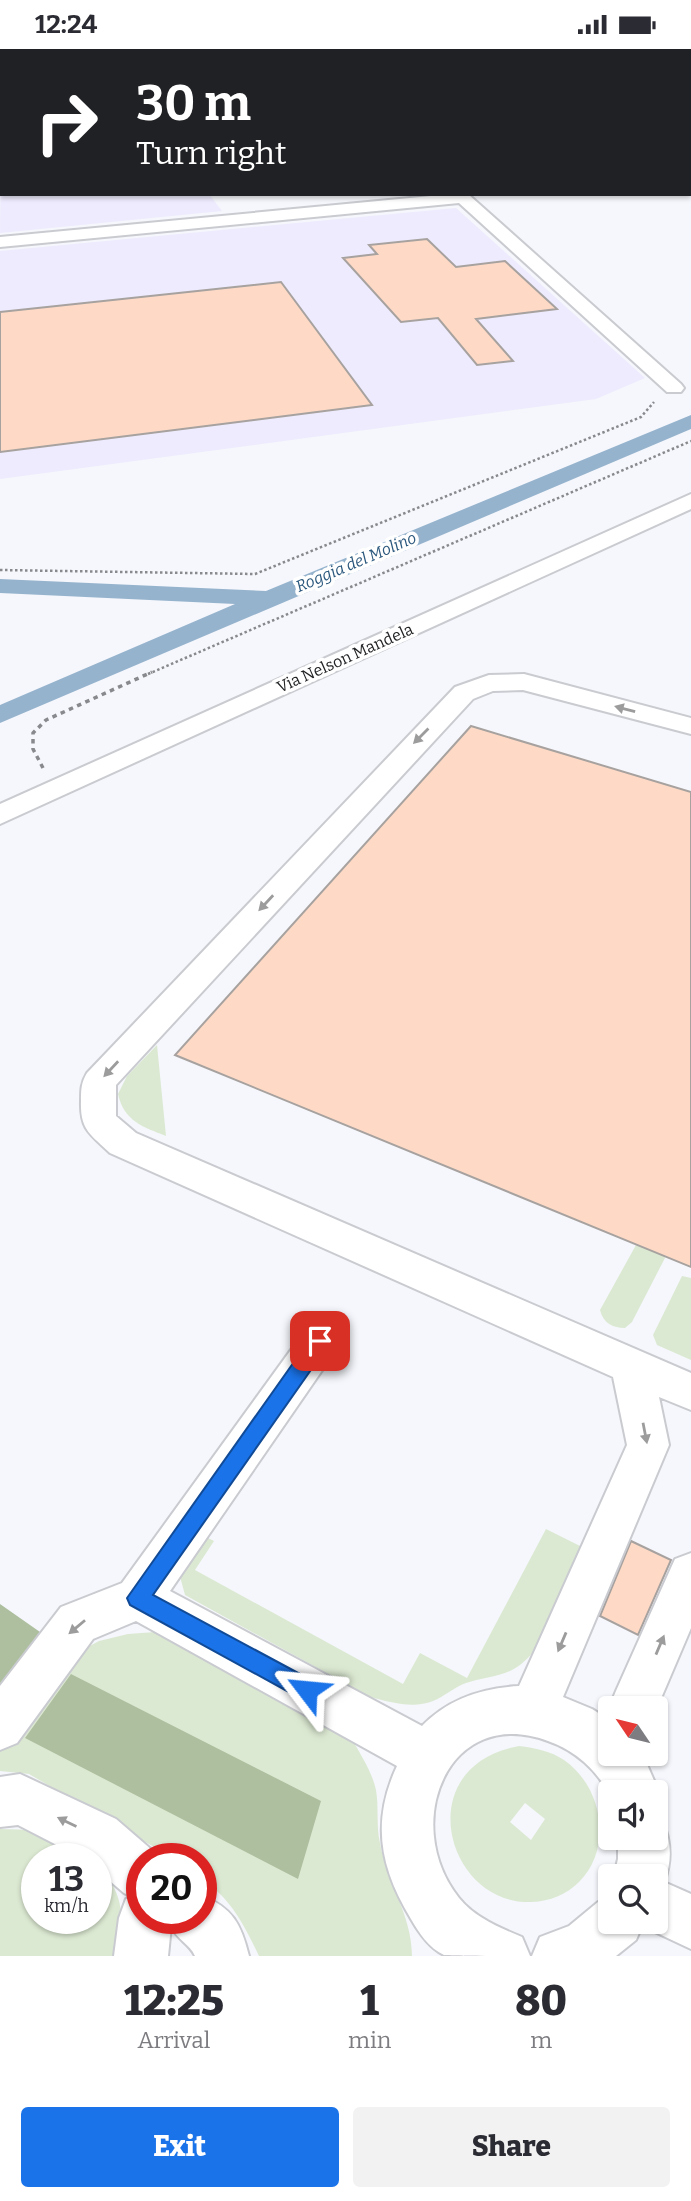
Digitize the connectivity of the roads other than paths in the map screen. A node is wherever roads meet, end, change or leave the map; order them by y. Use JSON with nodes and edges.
{"nodes":[{"id":1,"x":0,"y":242,"type":"edge"},
{"id":2,"x":673,"y":388,"type":"road end"},
{"id":3,"x":691,"y":501,"type":"edge"},
{"id":4,"x":691,"y":726,"type":"edge"},
{"id":5,"x":0,"y":815,"type":"edge"},
{"id":6,"x":320,"y":1341,"type":"dead end"},
{"id":7,"x":632,"y":1366,"type":"junction"},
{"id":8,"x":691,"y":1392,"type":"edge"},
{"id":9,"x":691,"y":1574,"type":"edge"},
{"id":10,"x":138,"y":1598,"type":"junction"},
{"id":11,"x":638,"y":1696,"type":"edge"},
{"id":12,"x":533,"y":1710,"type":"junction"},
{"id":13,"x":0,"y":1726,"type":"edge"},
{"id":14,"x":426,"y":1755,"type":"junction"},
{"id":15,"x":620,"y":1767,"type":"edge"},
{"id":16,"x":0,"y":1802,"type":"edge"},
{"id":17,"x":126,"y":1861,"type":"edge"},
{"id":18,"x":668,"y":1910,"type":"edge"},
{"id":19,"x":691,"y":1921,"type":"edge"},
{"id":20,"x":143,"y":1934,"type":"edge"},
{"id":21,"x":214,"y":1934,"type":"edge"},
{"id":22,"x":601,"y":1934,"type":"edge"},
{"id":23,"x":478,"y":1951,"type":"edge"},
{"id":24,"x":141,"y":1956,"type":"edge"},
{"id":25,"x":222,"y":1956,"type":"edge"},
{"id":26,"x":559,"y":1956,"type":"edge"}],
"edges":[{"from":1,"to":2,"type":"street"},
{"from":3,"to":5,"type":"street","name":"Via Nelson Mandela"},
{"from":4,"to":7,"type":"street","one_way":true},
{"from":6,"to":10,"type":"street"},
{"from":7,"to":8,"type":"street"},
{"from":7,"to":12,"type":"street","one_way":true},
{"from":11,"to":9,"type":"street","one_way":true},
{"from":10,"to":13,"type":"street","one_way":true},
{"from":10,"to":14,"type":"street"},
{"from":12,"to":14,"type":"street"},
{"from":12,"to":15,"type":"street"},
{"from":14,"to":23,"type":"street"},
{"from":17,"to":16,"type":"street","one_way":true},
{"from":18,"to":19,"type":"street"},
{"from":20,"to":24,"type":"street"},
{"from":21,"to":25,"type":"street"},
{"from":22,"to":26,"type":"street"}]}
